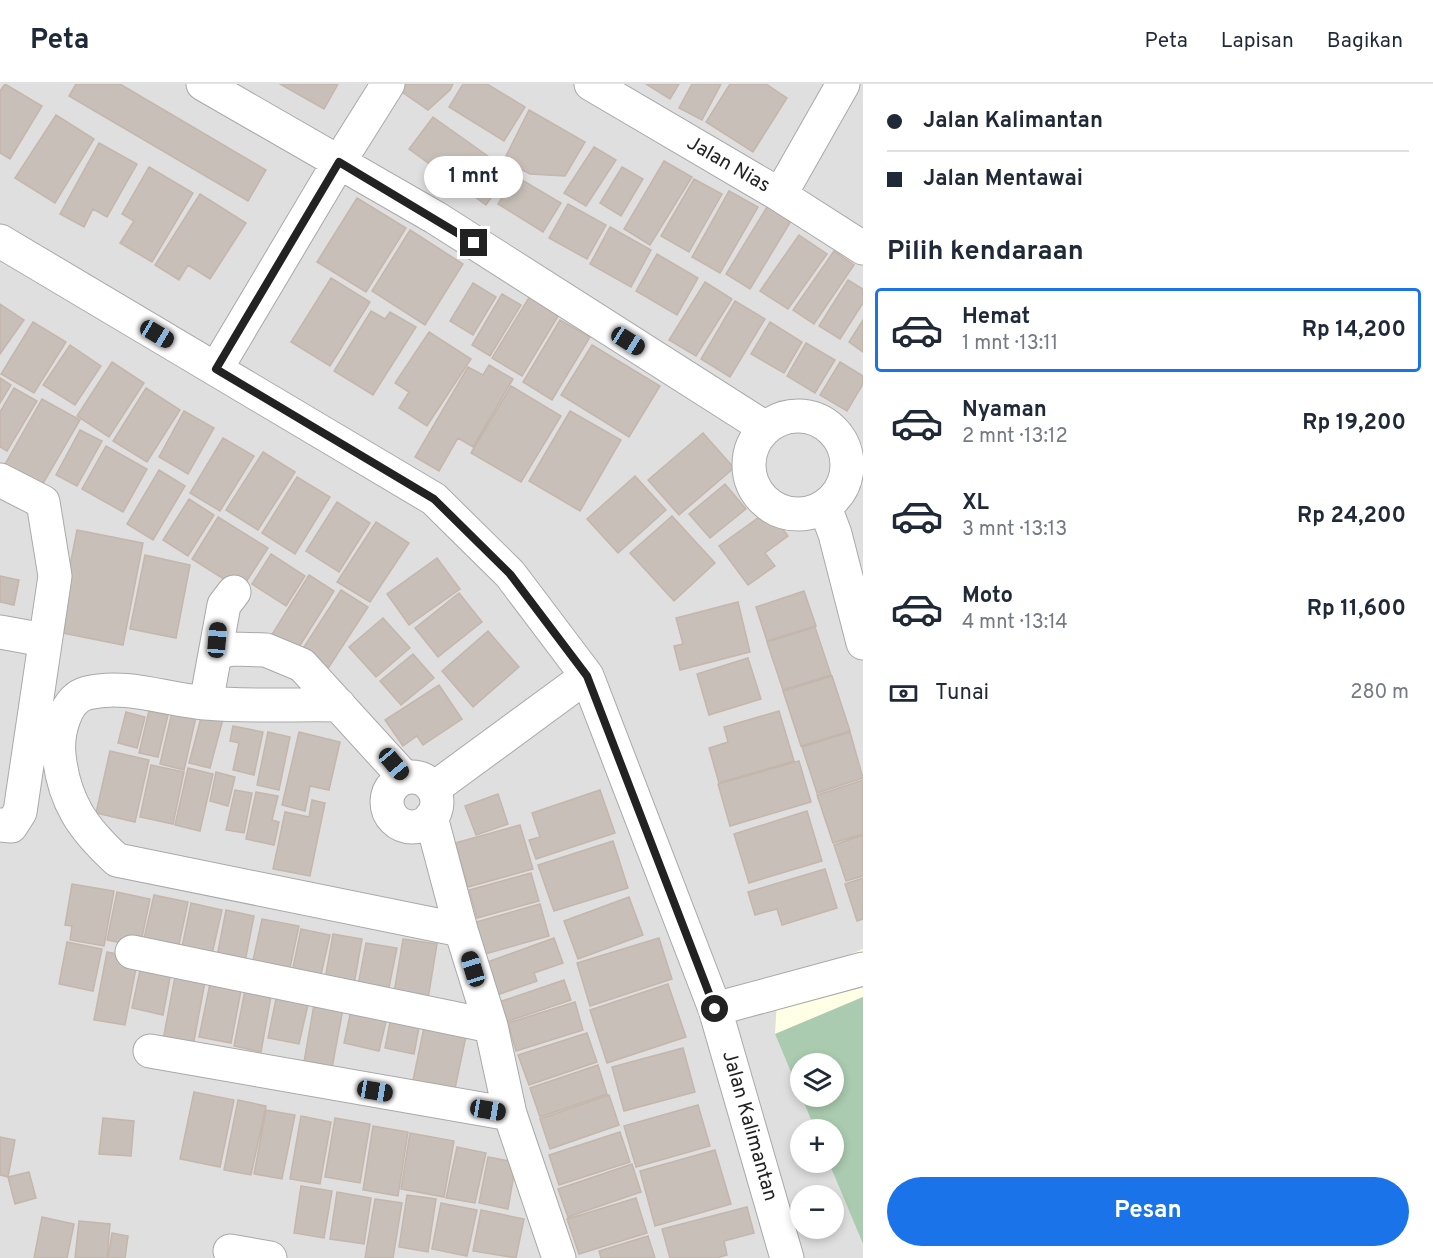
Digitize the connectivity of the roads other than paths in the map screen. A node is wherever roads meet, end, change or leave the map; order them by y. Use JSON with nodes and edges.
{"nodes":[{"id":1,"x":203,"y":84,"type":"edge"},
{"id":2,"x":388,"y":84,"type":"edge"},
{"id":3,"x":591,"y":84,"type":"edge"},
{"id":4,"x":843,"y":84,"type":"edge"},
{"id":5,"x":339,"y":162,"type":"junction"},
{"id":6,"x":780,"y":195,"type":"junction"},
{"id":7,"x":0,"y":242,"type":"edge"},
{"id":8,"x":863,"y":248,"type":"edge"},
{"id":9,"x":216,"y":369,"type":"junction"},
{"id":10,"x":764,"y":428,"type":"junction"},
{"id":11,"x":856,"y":455,"type":"edge"},
{"id":12,"x":0,"y":480,"type":"edge"},
{"id":13,"x":825,"y":507,"type":"junction"},
{"id":14,"x":234,"y":592,"type":"dead end"},
{"id":15,"x":0,"y":632,"type":"edge"},
{"id":16,"x":44,"y":640,"type":"junction"},
{"id":17,"x":863,"y":643,"type":"edge"},
{"id":18,"x":216,"y":652,"type":"junction"},
{"id":19,"x":587,"y":676,"type":"junction"},
{"id":20,"x":206,"y":703,"type":"junction"},
{"id":21,"x":339,"y":705,"type":"junction"},
{"id":22,"x":423,"y":794,"type":"junction"},
{"id":23,"x":0,"y":825,"type":"edge"},
{"id":24,"x":461,"y":930,"type":"junction"},
{"id":25,"x":132,"y":952,"type":"dead end"},
{"id":26,"x":863,"y":969,"type":"edge"},
{"id":27,"x":715,"y":1009,"type":"junction"},
{"id":28,"x":491,"y":1026,"type":"junction"},
{"id":29,"x":150,"y":1051,"type":"dead end"},
{"id":30,"x":510,"y":1114,"type":"junction"},
{"id":31,"x":230,"y":1251,"type":"dead end"},
{"id":32,"x":270,"y":1258,"type":"edge"},
{"id":33,"x":559,"y":1258,"type":"edge"},
{"id":34,"x":787,"y":1258,"type":"edge"}],
"edges":[{"from":1,"to":5,"type":"street"},
{"from":2,"to":5,"type":"street"},
{"from":3,"to":6,"type":"street","name":"Jalan Nias"},
{"from":4,"to":6,"type":"street"},
{"from":5,"to":9,"type":"street"},
{"from":5,"to":10,"type":"street"},
{"from":6,"to":8,"type":"street","name":"Jalan Nias"},
{"from":7,"to":9,"type":"street","name":"Jalan Kalimantan"},
{"from":9,"to":19,"type":"street","name":"Jalan Kalimantan"},
{"from":10,"to":11,"type":"street"},
{"from":10,"to":13,"type":"street"},
{"from":11,"to":13,"type":"street"},
{"from":12,"to":16,"type":"street"},
{"from":13,"to":17,"type":"street"},
{"from":14,"to":18,"type":"street"},
{"from":15,"to":16,"type":"street"},
{"from":16,"to":23,"type":"street"},
{"from":18,"to":20,"type":"street"},
{"from":18,"to":21,"type":"street"},
{"from":19,"to":22,"type":"street"},
{"from":19,"to":27,"type":"street","name":"Jalan Kalimantan"},
{"from":20,"to":21,"type":"street"},
{"from":20,"to":24,"type":"street"},
{"from":21,"to":22,"type":"street"},
{"from":22,"to":24,"type":"street"},
{"from":24,"to":28,"type":"street"},
{"from":25,"to":28,"type":"street"},
{"from":26,"to":27,"type":"street"},
{"from":27,"to":34,"type":"street","name":"Jalan Kalimantan"},
{"from":28,"to":30,"type":"street"},
{"from":29,"to":30,"type":"street"},
{"from":30,"to":33,"type":"street"},
{"from":31,"to":32,"type":"street"}]}
